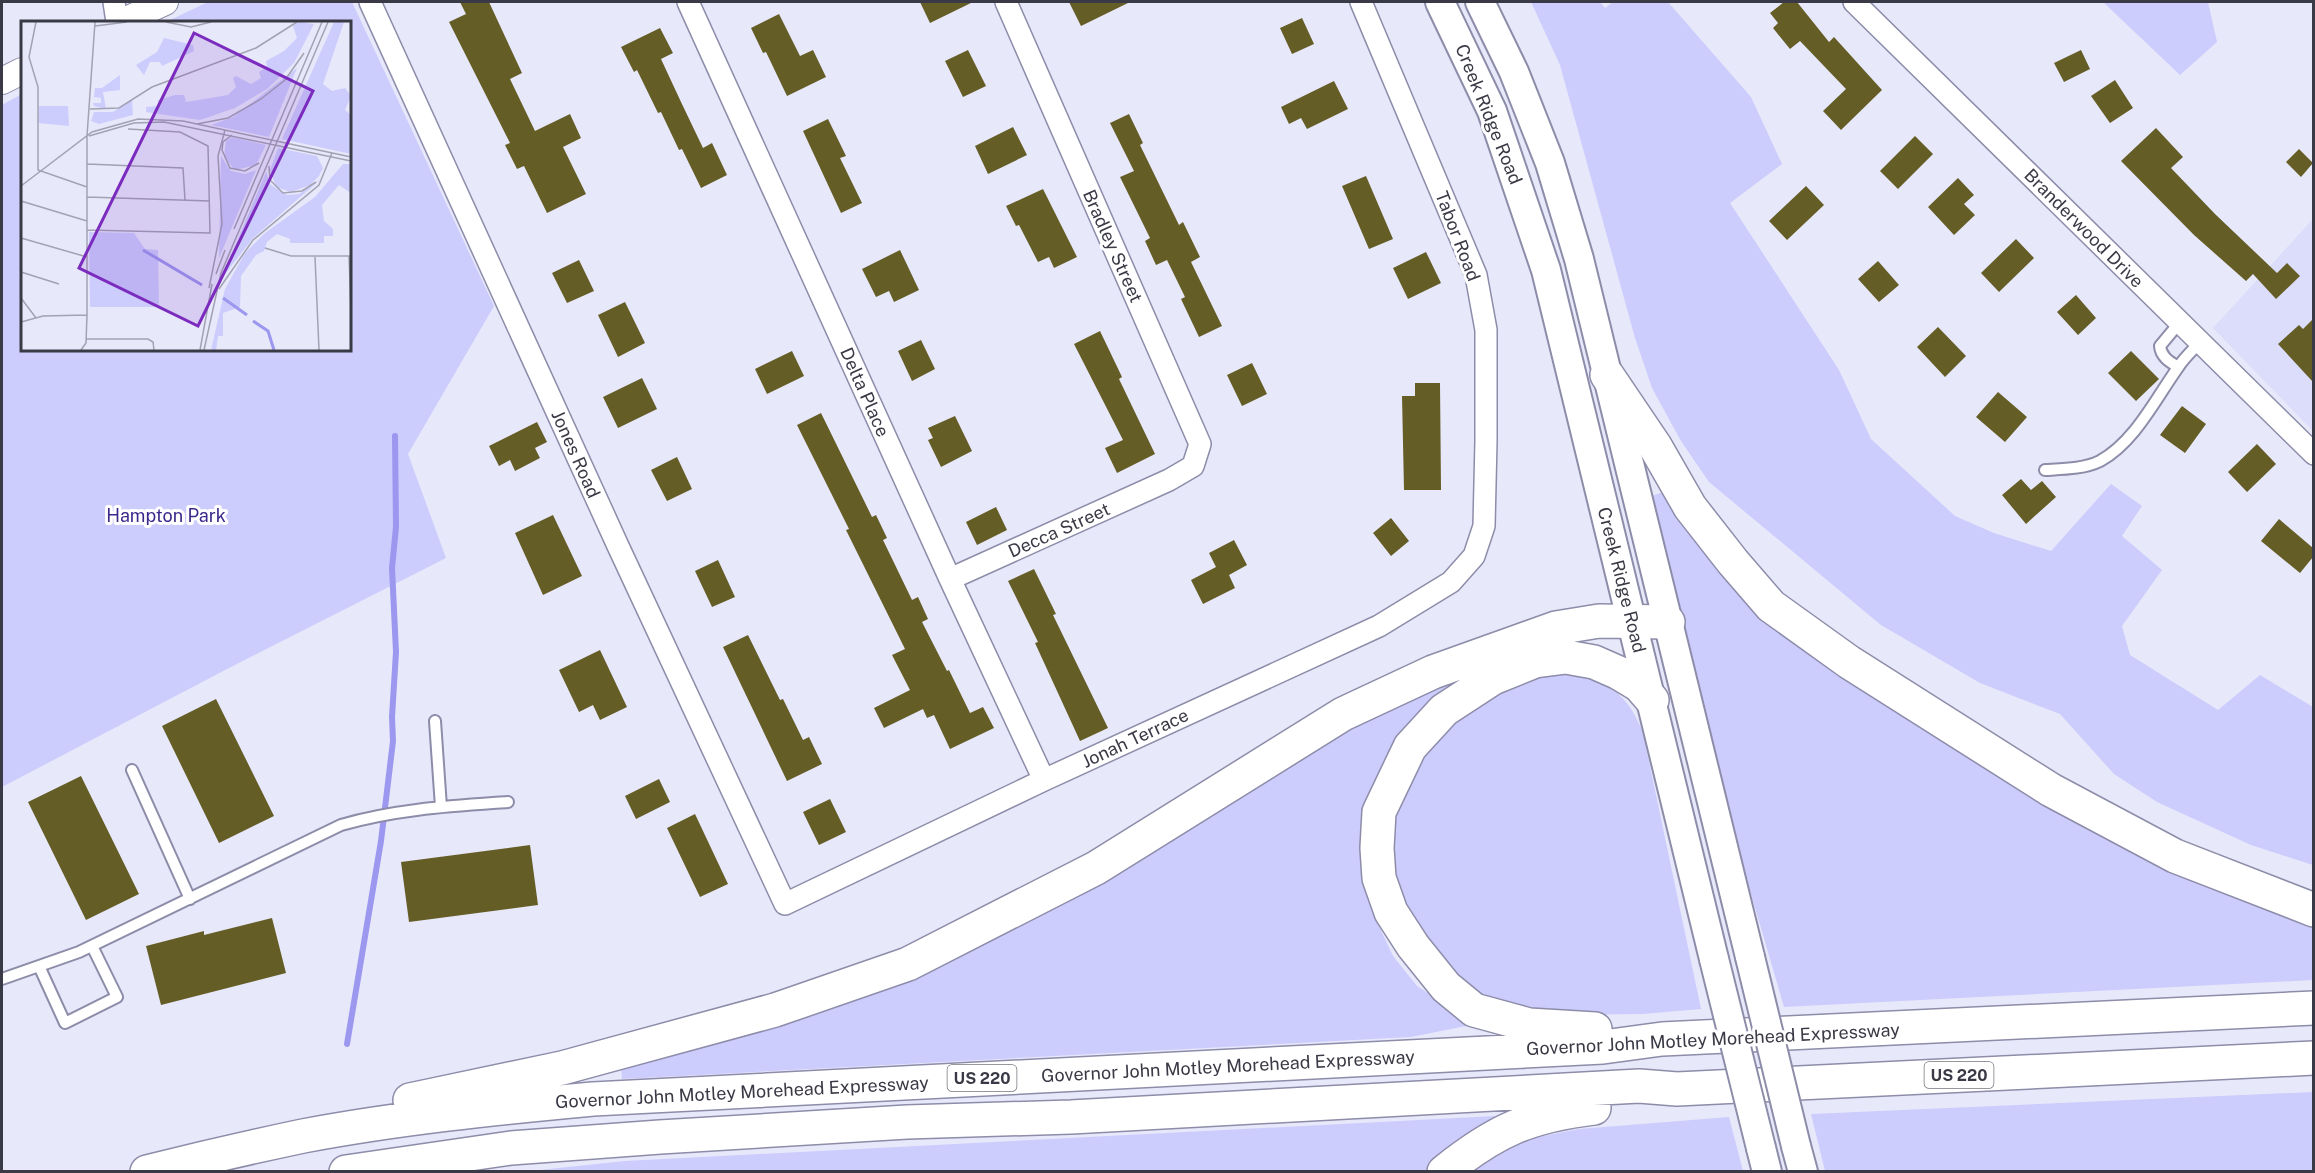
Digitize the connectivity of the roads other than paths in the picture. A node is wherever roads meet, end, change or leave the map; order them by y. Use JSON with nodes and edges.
{"nodes":[{"id":1,"x":114,"y":2,"type":"edge"},
{"id":2,"x":165,"y":2,"type":"edge"},
{"id":3,"x":370,"y":2,"type":"edge"},
{"id":4,"x":688,"y":2,"type":"edge"},
{"id":5,"x":1006,"y":2,"type":"edge"},
{"id":6,"x":1360,"y":2,"type":"edge"},
{"id":7,"x":1440,"y":2,"type":"edge"},
{"id":8,"x":1480,"y":2,"type":"edge"},
{"id":9,"x":1854,"y":2,"type":"edge"},
{"id":10,"x":117,"y":21,"type":"edge"},
{"id":11,"x":124,"y":21,"type":"edge"},
{"id":12,"x":21,"y":72,"type":"edge"},
{"id":13,"x":2,"y":81,"type":"edge"},
{"id":14,"x":2180,"y":322,"type":"junction"},
{"id":15,"x":2200,"y":342,"type":"junction"},
{"id":16,"x":2178,"y":368,"type":"junction"},
{"id":17,"x":1607,"y":375,"type":"junction"},
{"id":18,"x":2313,"y":454,"type":"edge"},
{"id":19,"x":2046,"y":470,"type":"dead end"},
{"id":20,"x":1169,"y":480,"type":"joint"},
{"id":21,"x":1474,"y":556,"type":"joint"},
{"id":22,"x":950,"y":579,"type":"junction"},
{"id":23,"x":1631,"y":621,"type":"junction"},
{"id":24,"x":1668,"y":622,"type":"junction"},
{"id":25,"x":1652,"y":700,"type":"junction"},
{"id":26,"x":435,"y":721,"type":"dead end"},
{"id":27,"x":132,"y":770,"type":"dead end"},
{"id":28,"x":1044,"y":780,"type":"junction"},
{"id":29,"x":508,"y":802,"type":"dead end"},
{"id":30,"x":441,"y":807,"type":"junction"},
{"id":31,"x":190,"y":898,"type":"junction"},
{"id":32,"x":785,"y":904,"type":"joint"},
{"id":33,"x":2313,"y":910,"type":"edge"},
{"id":34,"x":92,"y":946,"type":"junction"},
{"id":35,"x":39,"y":966,"type":"junction"},
{"id":36,"x":2,"y":979,"type":"edge"},
{"id":37,"x":2313,"y":1008,"type":"edge"},
{"id":38,"x":1662,"y":1039,"type":"junction"},
{"id":39,"x":2313,"y":1058,"type":"edge"},
{"id":40,"x":1677,"y":1089,"type":"junction"},
{"id":41,"x":304,"y":1136,"type":"junction"},
{"id":42,"x":1799,"y":1159,"type":"edge"},
{"id":43,"x":1764,"y":1160,"type":"edge"},
{"id":44,"x":147,"y":1172,"type":"edge"},
{"id":45,"x":346,"y":1172,"type":"edge"},
{"id":46,"x":1444,"y":1172,"type":"edge"}],
"edges":[{"from":1,"to":10,"type":"street"},
{"from":2,"to":11,"type":"street"},
{"from":3,"to":32,"type":"street","name":"Jones Road"},
{"from":4,"to":22,"type":"street","name":"Delta Place"},
{"from":5,"to":20,"type":"street","name":"Bradley Street"},
{"from":6,"to":21,"type":"street","name":"Tabor Road"},
{"from":7,"to":23,"type":"main road","name":"Creek Ridge Road"},
{"from":8,"to":17,"type":"main road","name":"Creek Ridge Road"},
{"from":9,"to":14,"type":"street","name":"Branderwood Drive"},
{"from":12,"to":13,"type":"street"},
{"from":14,"to":15,"type":"street","name":"Branderwood Drive"},
{"from":14,"to":16,"type":"lane"},
{"from":15,"to":16,"type":"lane"},
{"from":15,"to":18,"type":"street","name":"Branderwood Drive"},
{"from":16,"to":19,"type":"lane"},
{"from":17,"to":24,"type":"main road","name":"Creek Ridge Road"},
{"from":17,"to":33,"type":"highway"},
{"from":20,"to":22,"type":"street","name":"Decca Street"},
{"from":21,"to":28,"type":"street","name":"Jonah Terrace"},
{"from":22,"to":28,"type":"street","name":"Delta Place"},
{"from":23,"to":24,"type":"highway"},
{"from":23,"to":25,"type":"main road","name":"Creek Ridge Road"},
{"from":23,"to":41,"type":"highway"},
{"from":24,"to":42,"type":"main road","name":"Creek Ridge Road","bridge":true},
{"from":25,"to":38,"type":"highway"},
{"from":25,"to":43,"type":"main road","name":"Creek Ridge Road","bridge":true},
{"from":26,"to":30,"type":"lane"},
{"from":27,"to":31,"type":"lane"},
{"from":28,"to":32,"type":"street","name":"Jonah Terrace"},
{"from":29,"to":30,"type":"lane"},
{"from":30,"to":31,"type":"lane"},
{"from":31,"to":34,"type":"lane"},
{"from":34,"to":35,"type":"lane"},
{"from":34,"to":35,"type":"lane"},
{"from":35,"to":36,"type":"lane"},
{"from":37,"to":38,"type":"highway","name":"Governor John Motley Morehead Expressway","number":"US 220"},
{"from":38,"to":41,"type":"highway","name":"Governor John Motley Morehead Expressway","number":"US 220"},
{"from":39,"to":40,"type":"highway","number":"US 220"},
{"from":40,"to":45,"type":"highway","number":"US 220"},
{"from":40,"to":46,"type":"highway"},
{"from":41,"to":44,"type":"highway","name":"Governor John Motley Morehead Expressway","number":"US 220"}]}
